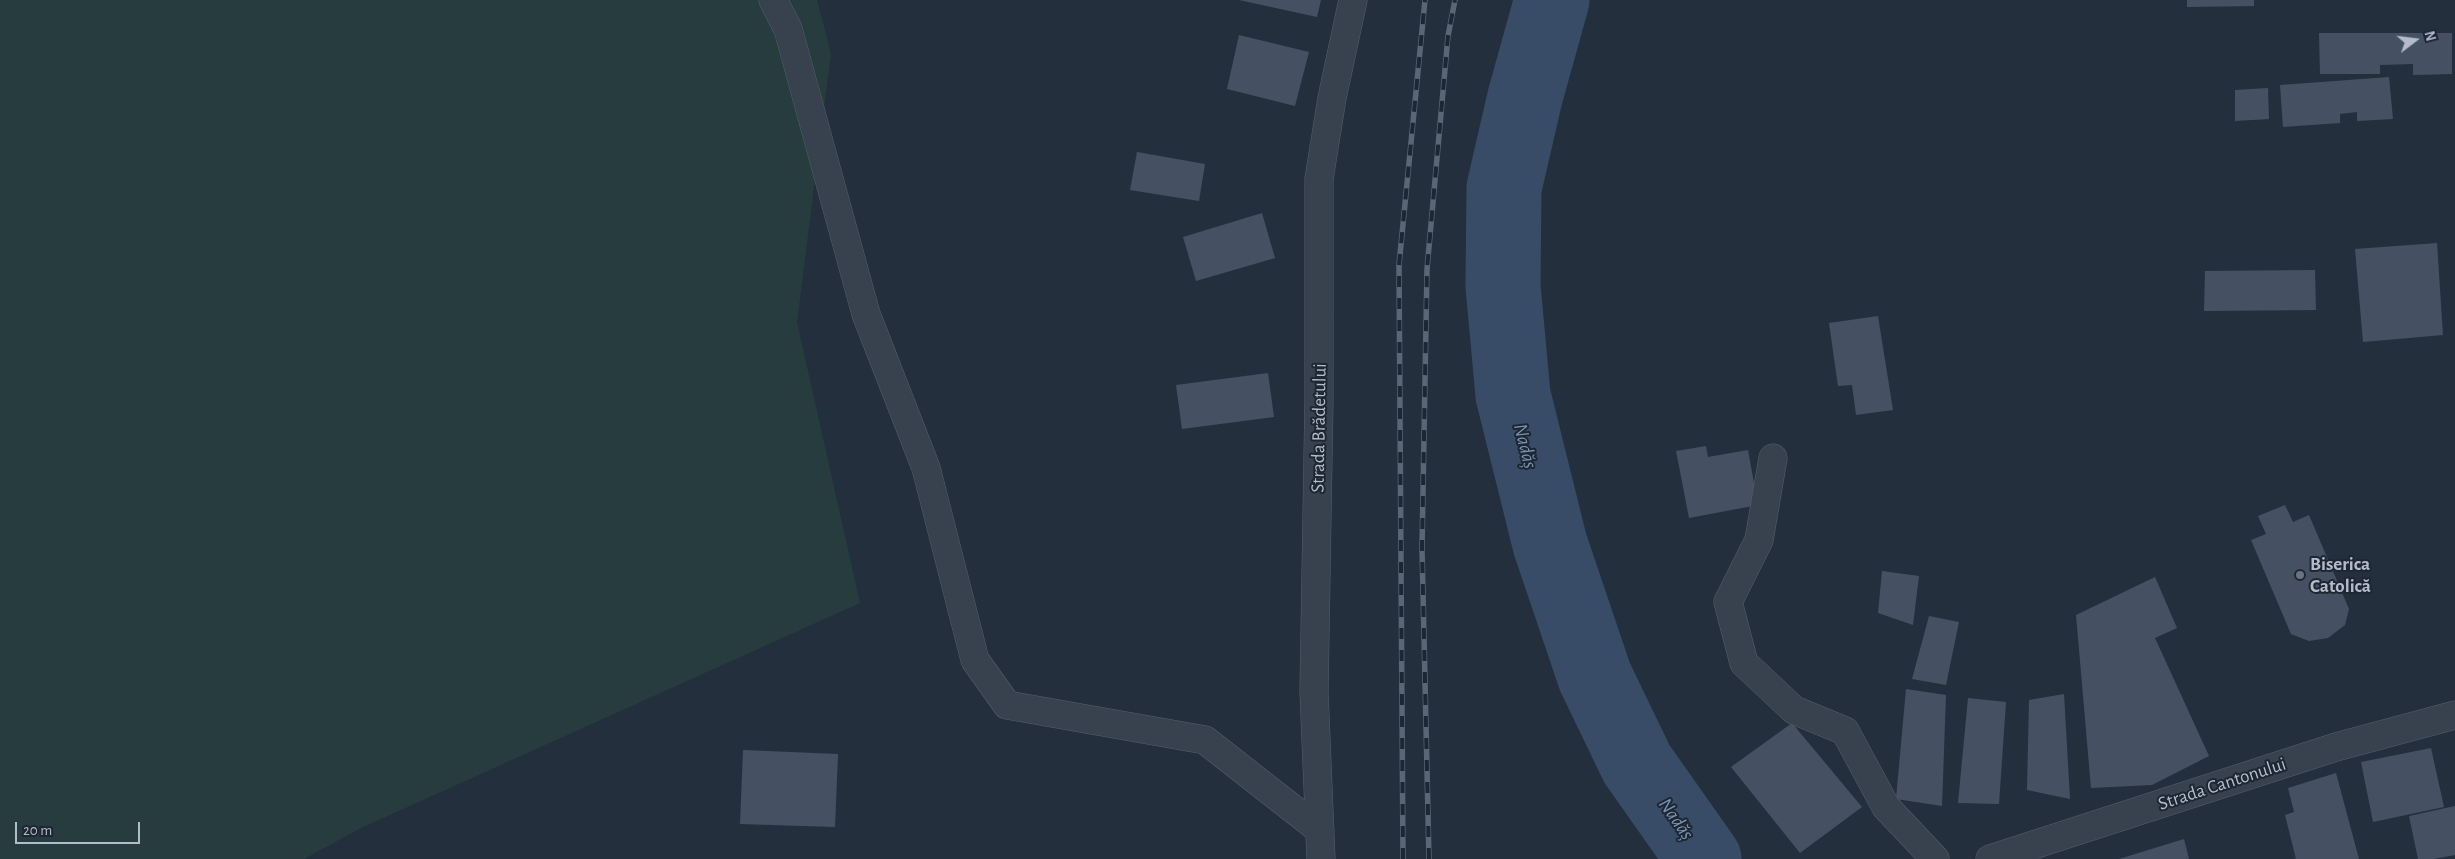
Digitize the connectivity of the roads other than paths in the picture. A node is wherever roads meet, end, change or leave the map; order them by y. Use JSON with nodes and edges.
{"nodes":[{"id":1,"x":773,"y":0,"type":"edge"},
{"id":2,"x":1353,"y":0,"type":"edge"},
{"id":3,"x":1773,"y":458,"type":"dead end"},
{"id":4,"x":2455,"y":715,"type":"edge"},
{"id":5,"x":1320,"y":830,"type":"junction"},
{"id":6,"x":1321,"y":859,"type":"edge"},
{"id":7,"x":1935,"y":859,"type":"edge"},
{"id":8,"x":1990,"y":859,"type":"edge"}],
"edges":[{"from":1,"to":5,"type":"street"},
{"from":2,"to":5,"type":"street","name":"Strada Brădetului"},
{"from":3,"to":7,"type":"street"},
{"from":4,"to":8,"type":"street","name":"Strada Cantonului"},
{"from":5,"to":6,"type":"street","name":"Strada Brădetului"}]}
